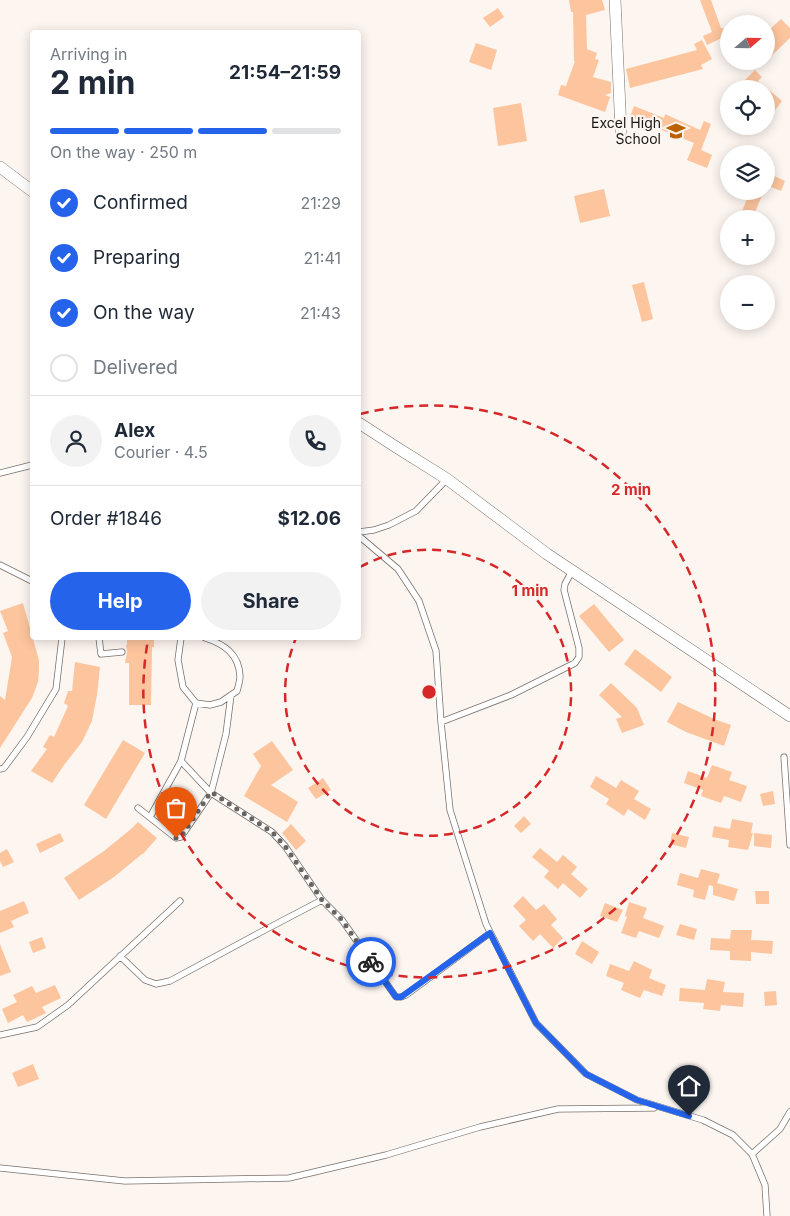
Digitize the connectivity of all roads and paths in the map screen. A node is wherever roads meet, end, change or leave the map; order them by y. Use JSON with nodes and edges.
{"nodes":[{"id":1,"x":615,"y":0,"type":"edge"},
{"id":2,"x":621,"y":131,"type":"dead end"},
{"id":3,"x":0,"y":167,"type":"edge"},
{"id":4,"x":30,"y":190,"type":"edge"},
{"id":5,"x":361,"y":424,"type":"edge"},
{"id":6,"x":30,"y":466,"type":"edge"},
{"id":7,"x":0,"y":473,"type":"edge"},
{"id":8,"x":447,"y":479,"type":"junction"},
{"id":9,"x":361,"y":532,"type":"edge"},
{"id":10,"x":361,"y":538,"type":"edge"},
{"id":11,"x":0,"y":565,"type":"edge"},
{"id":12,"x":572,"y":571,"type":"junction"},
{"id":13,"x":30,"y":580,"type":"edge"},
{"id":14,"x":62,"y":640,"type":"edge"},
{"id":15,"x":99,"y":640,"type":"edge"},
{"id":16,"x":181,"y":640,"type":"edge"},
{"id":17,"x":212,"y":640,"type":"edge"},
{"id":18,"x":122,"y":652,"type":"dead end"},
{"id":19,"x":231,"y":695,"type":"junction"},
{"id":20,"x":196,"y":703,"type":"junction"},
{"id":21,"x":790,"y":716,"type":"edge"},
{"id":22,"x":441,"y":722,"type":"junction"},
{"id":23,"x":784,"y":757,"type":"dead end"},
{"id":24,"x":181,"y":761,"type":"junction"},
{"id":25,"x":0,"y":769,"type":"edge"},
{"id":26,"x":211,"y":792,"type":"junction"},
{"id":27,"x":138,"y":808,"type":"dead end"},
{"id":28,"x":150,"y":818,"type":"junction"},
{"id":29,"x":790,"y":845,"type":"edge"},
{"id":30,"x":180,"y":900,"type":"dead end"},
{"id":31,"x":322,"y":900,"type":"junction"},
{"id":32,"x":490,"y":933,"type":"junction"},
{"id":33,"x":120,"y":956,"type":"junction"},
{"id":34,"x":0,"y":1035,"type":"edge"},
{"id":35,"x":661,"y":1108,"type":"junction"},
{"id":36,"x":790,"y":1112,"type":"edge"},
{"id":37,"x":752,"y":1154,"type":"junction"},
{"id":38,"x":0,"y":1168,"type":"edge"},
{"id":39,"x":767,"y":1216,"type":"edge"}],
"edges":[{"from":1,"to":2,"type":"street"},
{"from":3,"to":4,"type":"street"},
{"from":5,"to":8,"type":"street"},
{"from":6,"to":7,"type":"lane"},
{"from":8,"to":9,"type":"lane"},
{"from":8,"to":12,"type":"street"},
{"from":10,"to":22,"type":"lane"},
{"from":11,"to":13,"type":"lane"},
{"from":12,"to":21,"type":"street"},
{"from":12,"to":22,"type":"lane"},
{"from":14,"to":25,"type":"lane"},
{"from":15,"to":18,"type":"lane"},
{"from":16,"to":20,"type":"lane"},
{"from":17,"to":19,"type":"lane"},
{"from":19,"to":20,"type":"lane"},
{"from":19,"to":26,"type":"lane"},
{"from":20,"to":24,"type":"lane"},
{"from":22,"to":32,"type":"lane"},
{"from":23,"to":29,"type":"lane"},
{"from":24,"to":26,"type":"lane"},
{"from":24,"to":28,"type":"lane"},
{"from":26,"to":28,"type":"lane"},
{"from":26,"to":31,"type":"lane"},
{"from":27,"to":28,"type":"lane"},
{"from":30,"to":33,"type":"lane"},
{"from":31,"to":32,"type":"lane"},
{"from":31,"to":33,"type":"lane"},
{"from":32,"to":35,"type":"lane"},
{"from":33,"to":34,"type":"lane"},
{"from":35,"to":37,"type":"lane"},
{"from":35,"to":38,"type":"lane"},
{"from":36,"to":37,"type":"lane"},
{"from":37,"to":39,"type":"lane"}]}
